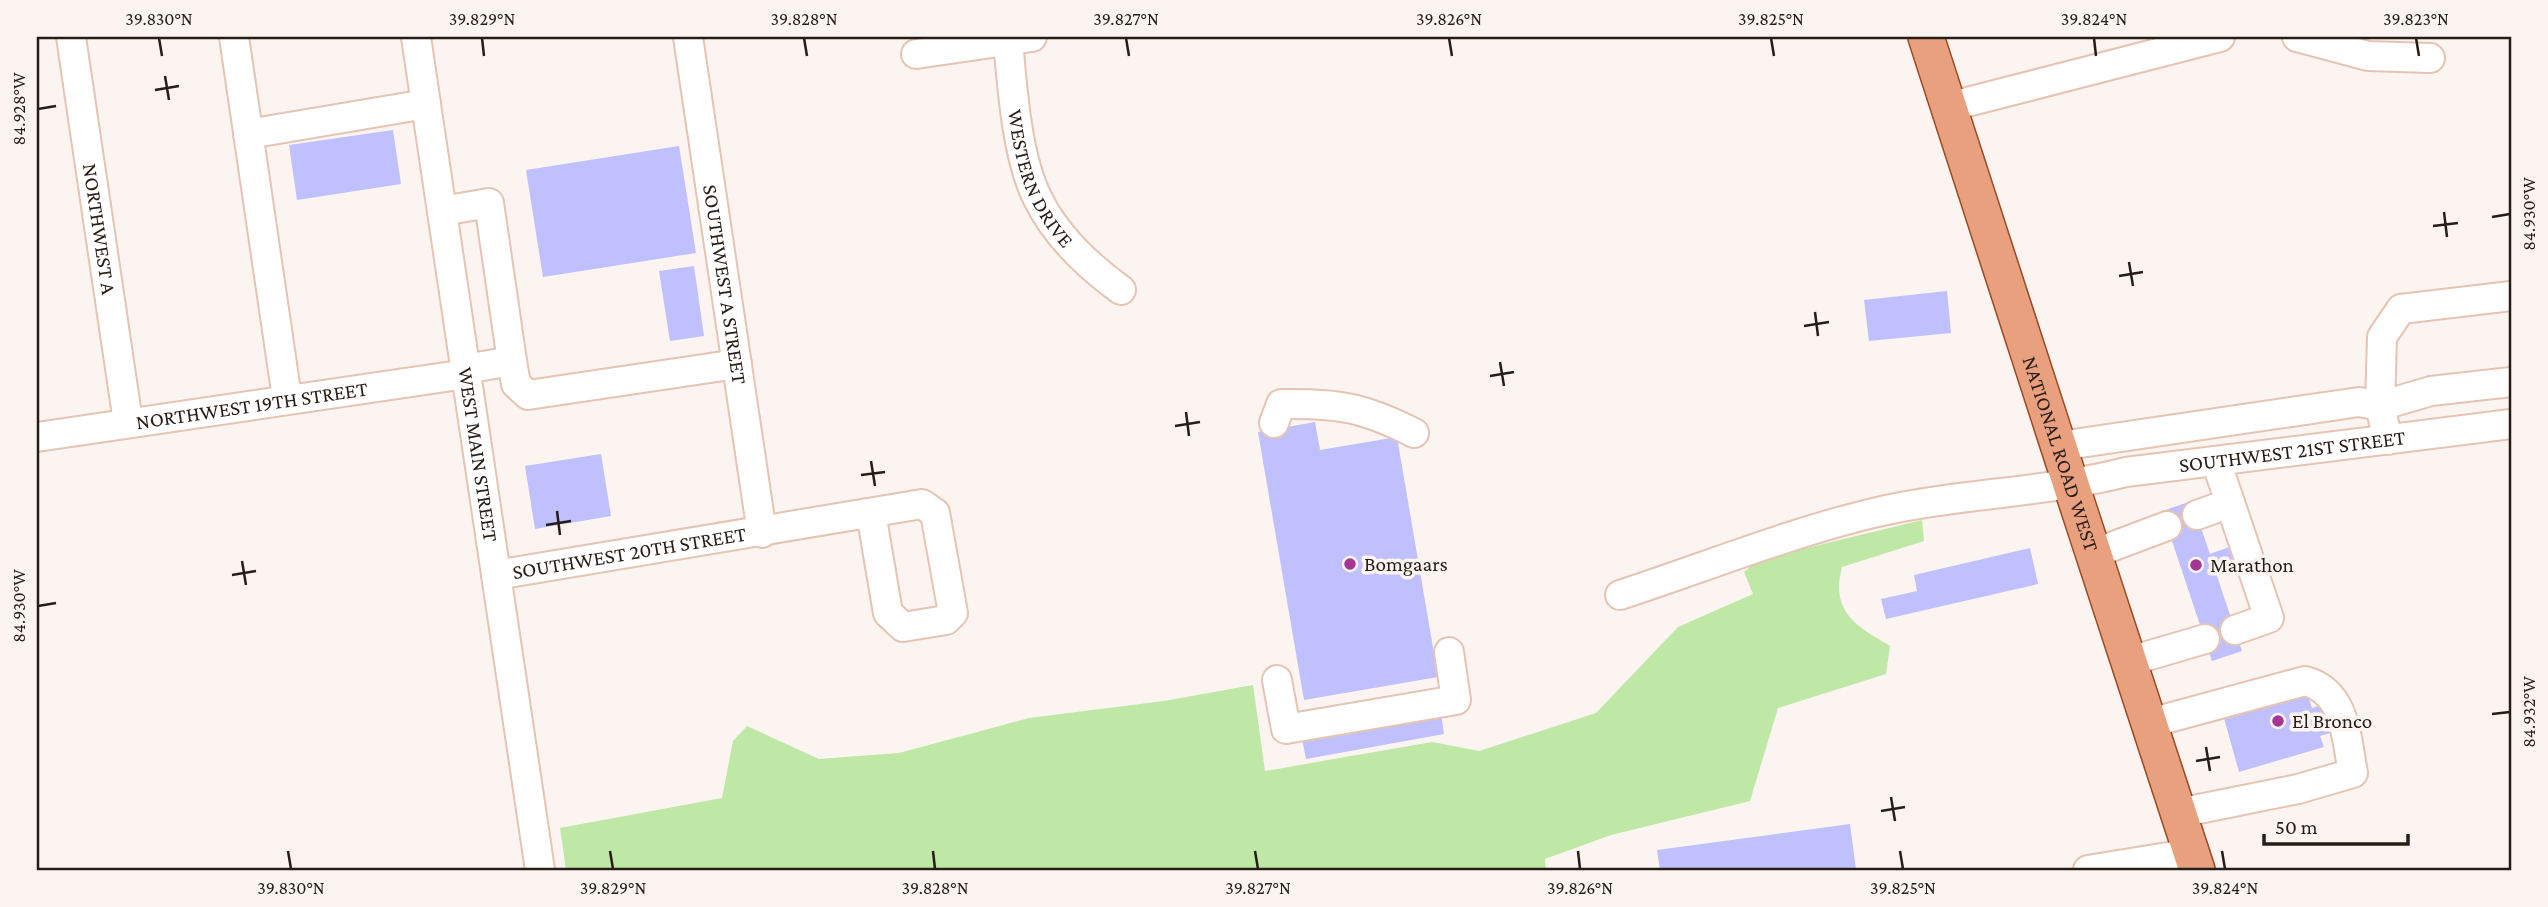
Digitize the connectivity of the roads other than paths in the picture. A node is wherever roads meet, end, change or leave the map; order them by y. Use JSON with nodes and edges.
{"nodes":[{"id":1,"x":71,"y":37,"type":"edge"},
{"id":2,"x":233,"y":37,"type":"edge"},
{"id":3,"x":416,"y":37,"type":"edge"},
{"id":4,"x":688,"y":37,"type":"edge"},
{"id":5,"x":1926,"y":37,"type":"edge"},
{"id":6,"x":2220,"y":37,"type":"edge"},
{"id":7,"x":2297,"y":37,"type":"edge"},
{"id":8,"x":1020,"y":38,"type":"edge"},
{"id":9,"x":916,"y":54,"type":"dead end"},
{"id":10,"x":2430,"y":58,"type":"dead end"},
{"id":11,"x":426,"y":104,"type":"junction"},
{"id":12,"x":1948,"y":107,"type":"junction"},
{"id":13,"x":248,"y":134,"type":"junction"},
{"id":14,"x":442,"y":211,"type":"junction"},
{"id":15,"x":1121,"y":290,"type":"dead end"},
{"id":16,"x":2511,"y":296,"type":"edge"},
{"id":17,"x":512,"y":361,"type":"junction"},
{"id":18,"x":737,"y":364,"type":"junction"},
{"id":19,"x":466,"y":372,"type":"junction"},
{"id":20,"x":2511,"y":382,"type":"edge"},
{"id":21,"x":288,"y":398,"type":"junction"},
{"id":22,"x":2380,"y":406,"type":"junction"},
{"id":23,"x":128,"y":422,"type":"junction"},
{"id":24,"x":1274,"y":423,"type":"dead end"},
{"id":25,"x":2511,"y":425,"type":"edge"},
{"id":26,"x":1414,"y":433,"type":"dead end"},
{"id":27,"x":37,"y":437,"type":"edge"},
{"id":28,"x":2388,"y":440,"type":"junction"},
{"id":29,"x":2060,"y":446,"type":"junction"},
{"id":30,"x":2216,"y":461,"type":"junction"},
{"id":31,"x":2073,"y":486,"type":"junction"},
{"id":32,"x":2230,"y":503,"type":"junction"},
{"id":33,"x":871,"y":513,"type":"dead end"},
{"id":34,"x":2197,"y":515,"type":"dead end"},
{"id":35,"x":2167,"y":526,"type":"dead end"},
{"id":36,"x":762,"y":533,"type":"junction"},
{"id":37,"x":2095,"y":553,"type":"junction"},
{"id":38,"x":496,"y":576,"type":"junction"},
{"id":39,"x":1620,"y":595,"type":"dead end"},
{"id":40,"x":2235,"y":630,"type":"dead end"},
{"id":41,"x":2205,"y":639,"type":"dead end"},
{"id":42,"x":1449,"y":652,"type":"dead end"},
{"id":43,"x":2130,"y":662,"type":"junction"},
{"id":44,"x":1278,"y":680,"type":"dead end"},
{"id":45,"x":2150,"y":723,"type":"junction"},
{"id":46,"x":2179,"y":813,"type":"junction"},
{"id":47,"x":2194,"y":862,"type":"edge"},
{"id":48,"x":540,"y":870,"type":"edge"},
{"id":49,"x":2088,"y":870,"type":"edge"}],
"edges":[{"from":1,"to":23,"type":"street","name":"NORTHWEST A"},
{"from":2,"to":13,"type":"street"},
{"from":3,"to":11,"type":"street","name":"WEST MAIN STREET"},
{"from":4,"to":18,"type":"street","name":"SOUTHWEST A STREET"},
{"from":5,"to":12,"type":"main road","name":"NATIONAL ROAD WEST"},
{"from":6,"to":12,"type":"street"},
{"from":7,"to":10,"type":"street"},
{"from":8,"to":9,"type":"street"},
{"from":8,"to":15,"type":"street","name":"WESTERN DRIVE"},
{"from":11,"to":13,"type":"street"},
{"from":11,"to":14,"type":"street","name":"WEST MAIN STREET"},
{"from":12,"to":29,"type":"main road","name":"NATIONAL ROAD WEST"},
{"from":13,"to":21,"type":"street"},
{"from":14,"to":17,"type":"street"},
{"from":14,"to":19,"type":"street","name":"WEST MAIN STREET"},
{"from":16,"to":22,"type":"street"},
{"from":17,"to":18,"type":"street"},
{"from":17,"to":19,"type":"street","name":"NORTHWEST 19TH STREET"},
{"from":18,"to":36,"type":"street","name":"SOUTHWEST A STREET"},
{"from":19,"to":21,"type":"street","name":"NORTHWEST 19TH STREET"},
{"from":19,"to":38,"type":"street","name":"WEST MAIN STREET"},
{"from":20,"to":22,"type":"street"},
{"from":21,"to":23,"type":"street","name":"NORTHWEST 19TH STREET"},
{"from":22,"to":28,"type":"street"},
{"from":22,"to":29,"type":"street"},
{"from":23,"to":27,"type":"street","name":"NORTHWEST 19TH STREET"},
{"from":24,"to":26,"type":"street"},
{"from":25,"to":28,"type":"street","name":"SOUTHWEST 21ST STREET"},
{"from":28,"to":30,"type":"street","name":"SOUTHWEST 21ST STREET"},
{"from":29,"to":31,"type":"main road","name":"NATIONAL ROAD WEST"},
{"from":30,"to":31,"type":"street","name":"SOUTHWEST 21ST STREET"},
{"from":30,"to":32,"type":"street"},
{"from":31,"to":37,"type":"main road","name":"NATIONAL ROAD WEST"},
{"from":31,"to":39,"type":"street","name":"SOUTHWEST 21ST STREET"},
{"from":32,"to":34,"type":"street"},
{"from":32,"to":40,"type":"street"},
{"from":33,"to":36,"type":"street","name":"SOUTHWEST 20TH STREET"},
{"from":35,"to":37,"type":"street"},
{"from":36,"to":38,"type":"street","name":"SOUTHWEST 20TH STREET"},
{"from":37,"to":43,"type":"main road","name":"NATIONAL ROAD WEST"},
{"from":38,"to":48,"type":"street","name":"WEST MAIN STREET"},
{"from":41,"to":43,"type":"street"},
{"from":42,"to":44,"type":"street"},
{"from":43,"to":45,"type":"main road","name":"NATIONAL ROAD WEST"},
{"from":45,"to":46,"type":"main road","name":"NATIONAL ROAD WEST"},
{"from":45,"to":46,"type":"street"},
{"from":46,"to":47,"type":"main road","name":"NATIONAL ROAD WEST"},
{"from":47,"to":49,"type":"street"}]}
